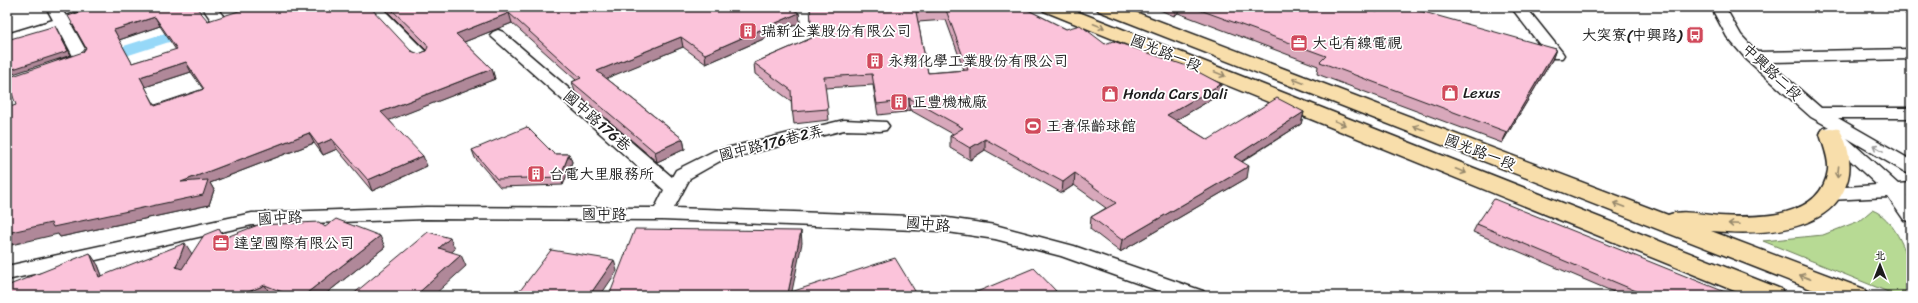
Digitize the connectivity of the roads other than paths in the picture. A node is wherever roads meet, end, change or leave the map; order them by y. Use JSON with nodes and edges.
{"nodes":[{"id":1,"x":53,"y":7,"type":"edge"},
{"id":2,"x":112,"y":7,"type":"edge"},
{"id":3,"x":373,"y":7,"type":"edge"},
{"id":4,"x":1050,"y":7,"type":"edge"},
{"id":5,"x":1106,"y":7,"type":"edge"},
{"id":6,"x":1518,"y":7,"type":"edge"},
{"id":7,"x":1718,"y":7,"type":"edge"},
{"id":8,"x":1907,"y":7,"type":"edge"},
{"id":9,"x":1911,"y":10,"type":"edge"},
{"id":10,"x":63,"y":22,"type":"junction"},
{"id":11,"x":498,"y":35,"type":"dead end"},
{"id":12,"x":7,"y":39,"type":"edge"},
{"id":13,"x":1911,"y":54,"type":"edge"},
{"id":14,"x":1556,"y":55,"type":"edge"},
{"id":15,"x":422,"y":57,"type":"edge"},
{"id":16,"x":1753,"y":57,"type":"junction"},
{"id":17,"x":52,"y":68,"type":"edge"},
{"id":18,"x":1817,"y":113,"type":"junction"},
{"id":19,"x":1911,"y":113,"type":"edge"},
{"id":20,"x":880,"y":126,"type":"dead end"},
{"id":21,"x":1831,"y":134,"type":"junction"},
{"id":22,"x":1911,"y":168,"type":"edge"},
{"id":23,"x":674,"y":189,"type":"junction"},
{"id":24,"x":1911,"y":189,"type":"edge"},
{"id":25,"x":1892,"y":190,"type":"junction"},
{"id":26,"x":1830,"y":194,"type":"junction"},
{"id":27,"x":662,"y":214,"type":"junction"},
{"id":28,"x":1911,"y":215,"type":"edge"},
{"id":29,"x":1651,"y":218,"type":"junction"},
{"id":30,"x":7,"y":273,"type":"edge"},
{"id":31,"x":1196,"y":296,"type":"edge"},
{"id":32,"x":1772,"y":296,"type":"edge"},
{"id":33,"x":1855,"y":296,"type":"edge"}],
"edges":[{"from":1,"to":10,"type":"street"},
{"from":2,"to":10,"type":"street"},
{"from":3,"to":15,"type":"street"},
{"from":4,"to":32,"type":"main road","name":"國光路一段","one_way":true},
{"from":29,"to":5,"type":"main road","name":"國光路一段","one_way":true},
{"from":6,"to":14,"type":"street"},
{"from":7,"to":16,"type":"street","name":"中興路二段"},
{"from":8,"to":9,"type":"street"},
{"from":10,"to":12,"type":"street"},
{"from":10,"to":17,"type":"street"},
{"from":11,"to":23,"type":"street","name":"國中路176巷"},
{"from":13,"to":16,"type":"street"},
{"from":16,"to":18,"type":"street","name":"中興路二段"},
{"from":18,"to":19,"type":"street"},
{"from":18,"to":21,"type":"street","name":"中興路二段"},
{"from":22,"to":18,"type":"street","name":"中興路二段","one_way":true},
{"from":20,"to":23,"type":"street","name":"國中路176巷2弄"},
{"from":21,"to":25,"type":"street","name":"中興路二段"},
{"from":21,"to":26,"type":"main road","one_way":true},
{"from":23,"to":27,"type":"street"},
{"from":24,"to":25,"type":"street"},
{"from":25,"to":26,"type":"street"},
{"from":25,"to":28,"type":"street","name":"中興路二段"},
{"from":26,"to":29,"type":"main road","one_way":true},
{"from":27,"to":30,"type":"street","name":"國中路"},
{"from":27,"to":31,"type":"street","name":"國中路"},
{"from":33,"to":29,"type":"main road","name":"國光路一段","one_way":true}]}
